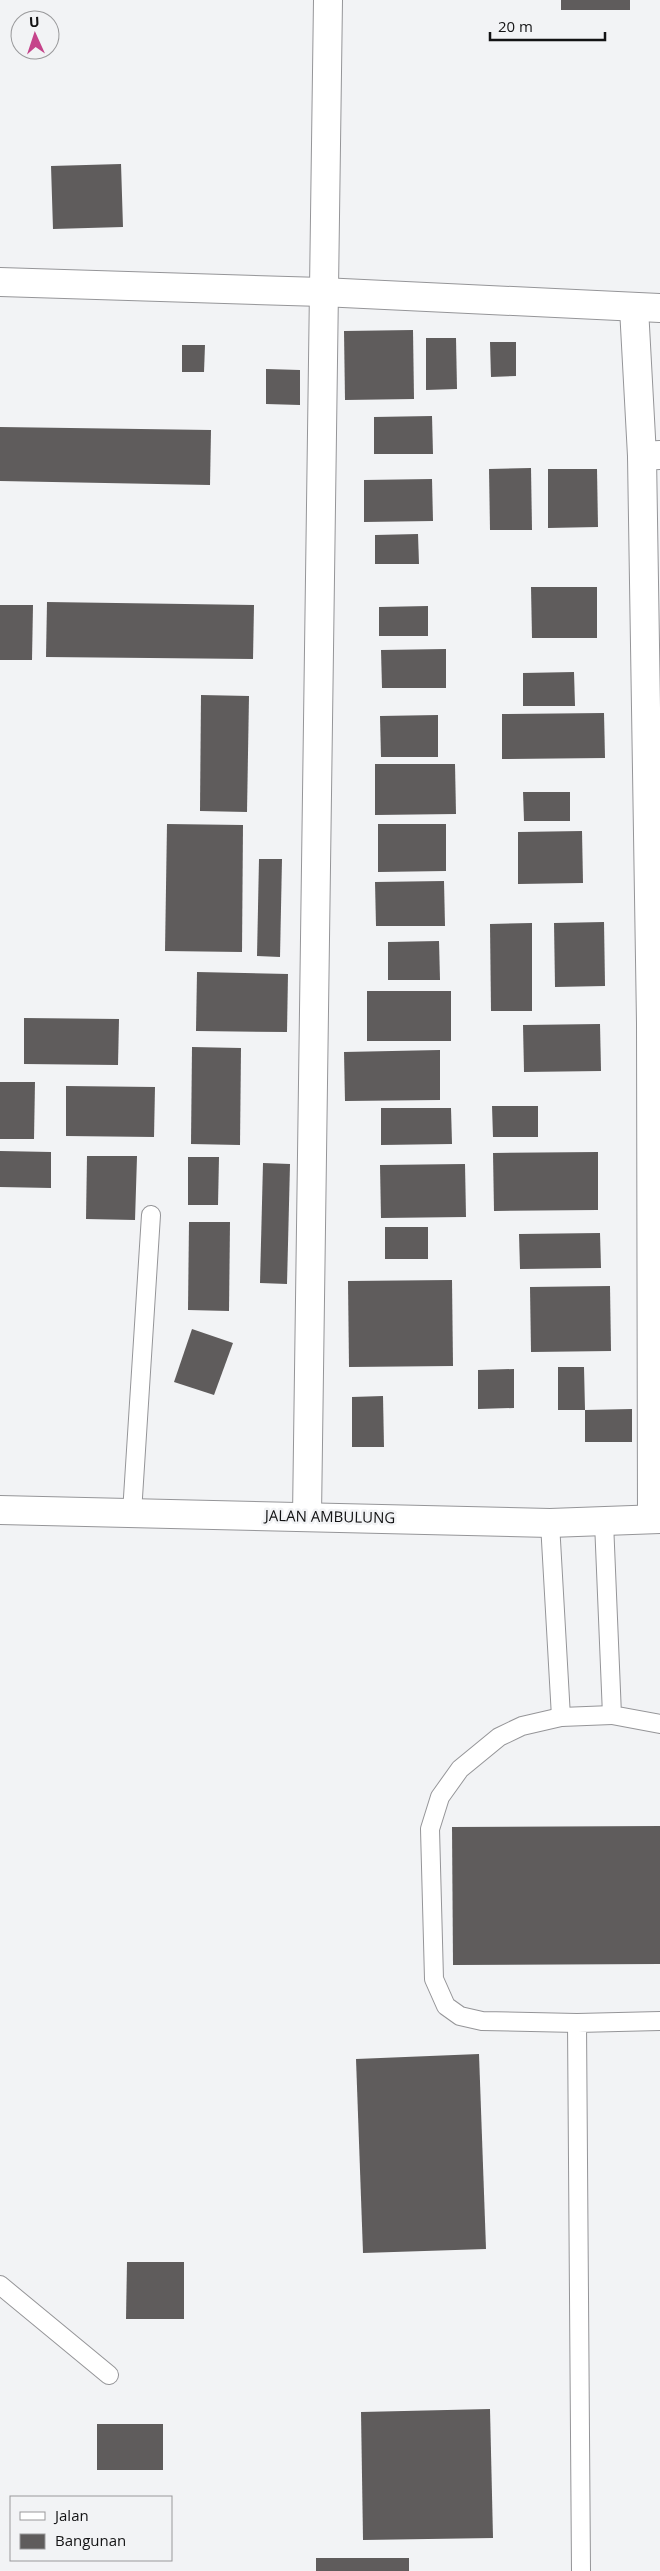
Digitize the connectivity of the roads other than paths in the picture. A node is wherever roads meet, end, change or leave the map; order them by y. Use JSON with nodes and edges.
{"nodes":[{"id":1,"x":328,"y":0,"type":"edge"},
{"id":2,"x":0,"y":282,"type":"edge"},
{"id":3,"x":322,"y":292,"type":"junction"},
{"id":4,"x":647,"y":308,"type":"edge"},
{"id":5,"x":651,"y":455,"type":"edge"},
{"id":6,"x":655,"y":1023,"type":"edge"},
{"id":7,"x":151,"y":1215,"type":"dead end"},
{"id":8,"x":0,"y":1510,"type":"edge"},
{"id":9,"x":132,"y":1513,"type":"junction"},
{"id":10,"x":306,"y":1516,"type":"junction"},
{"id":11,"x":656,"y":1519,"type":"edge"},
{"id":12,"x":550,"y":1522,"type":"junction"},
{"id":13,"x":604,"y":1522,"type":"junction"},
{"id":14,"x":612,"y":1715,"type":"junction"},
{"id":15,"x":561,"y":1717,"type":"junction"},
{"id":16,"x":660,"y":1724,"type":"edge"},
{"id":17,"x":660,"y":2021,"type":"edge"},
{"id":18,"x":577,"y":2022,"type":"junction"},
{"id":19,"x":0,"y":2285,"type":"edge"},
{"id":20,"x":109,"y":2374,"type":"dead end"},
{"id":21,"x":581,"y":2571,"type":"edge"}],
"edges":[{"from":1,"to":3,"type":"street"},
{"from":2,"to":3,"type":"street"},
{"from":3,"to":4,"type":"street"},
{"from":3,"to":10,"type":"street"},
{"from":4,"to":5,"type":"street"},
{"from":5,"to":6,"type":"street"},
{"from":6,"to":11,"type":"street"},
{"from":7,"to":9,"type":"lane"},
{"from":8,"to":9,"type":"street","name":"JALAN AMBULUNG"},
{"from":9,"to":10,"type":"street","name":"JALAN AMBULUNG"},
{"from":10,"to":12,"type":"street","name":"JALAN AMBULUNG"},
{"from":11,"to":13,"type":"street","name":"JALAN AMBULUNG"},
{"from":12,"to":13,"type":"street","name":"JALAN AMBULUNG"},
{"from":12,"to":15,"type":"lane"},
{"from":13,"to":14,"type":"lane"},
{"from":14,"to":15,"type":"lane"},
{"from":14,"to":16,"type":"lane"},
{"from":15,"to":18,"type":"lane"},
{"from":17,"to":18,"type":"lane"},
{"from":18,"to":21,"type":"lane"},
{"from":19,"to":20,"type":"lane"}]}
